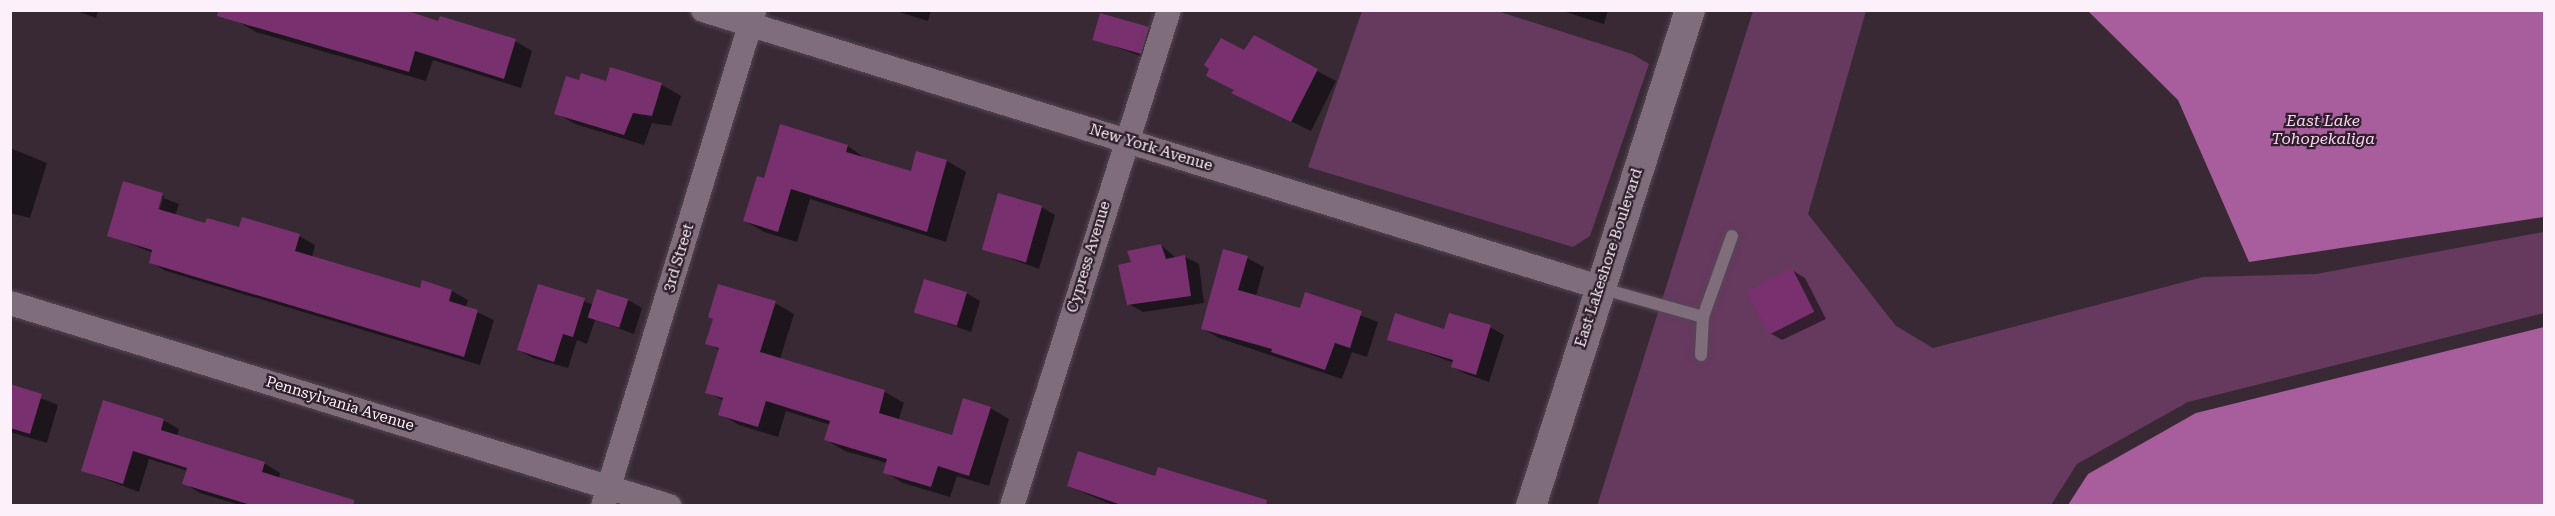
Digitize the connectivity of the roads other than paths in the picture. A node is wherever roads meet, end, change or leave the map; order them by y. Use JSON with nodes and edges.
{"nodes":[{"id":1,"x":703,"y":10,"type":"edge"},
{"id":2,"x":1169,"y":10,"type":"edge"},
{"id":3,"x":1690,"y":10,"type":"edge"},
{"id":4,"x":753,"y":18,"type":"edge"},
{"id":5,"x":1125,"y":141,"type":"junction"},
{"id":6,"x":1732,"y":236,"type":"dead end"},
{"id":7,"x":1599,"y":287,"type":"junction"},
{"id":8,"x":10,"y":303,"type":"edge"},
{"id":9,"x":1703,"y":317,"type":"junction"},
{"id":10,"x":1701,"y":355,"type":"dead end"},
{"id":11,"x":606,"y":496,"type":"edge"},
{"id":12,"x":669,"y":506,"type":"edge"},
{"id":13,"x":1012,"y":506,"type":"edge"},
{"id":14,"x":1531,"y":506,"type":"edge"}],
"edges":[{"from":1,"to":4,"type":"street","name":"New York Avenue"},
{"from":2,"to":5,"type":"street","name":"Cypress Avenue"},
{"from":3,"to":7,"type":"street","name":"East Lakeshore Boulevard"},
{"from":4,"to":5,"type":"street","name":"New York Avenue"},
{"from":4,"to":11,"type":"street","name":"3rd Street"},
{"from":5,"to":7,"type":"street","name":"New York Avenue"},
{"from":5,"to":13,"type":"street","name":"Cypress Avenue"},
{"from":6,"to":9,"type":"lane"},
{"from":7,"to":9,"type":"lane"},
{"from":7,"to":14,"type":"street","name":"East Lakeshore Boulevard"},
{"from":8,"to":11,"type":"street","name":"Pennsylvania Avenue"},
{"from":9,"to":10,"type":"lane"},
{"from":11,"to":12,"type":"street","name":"Pennsylvania Avenue"}]}
